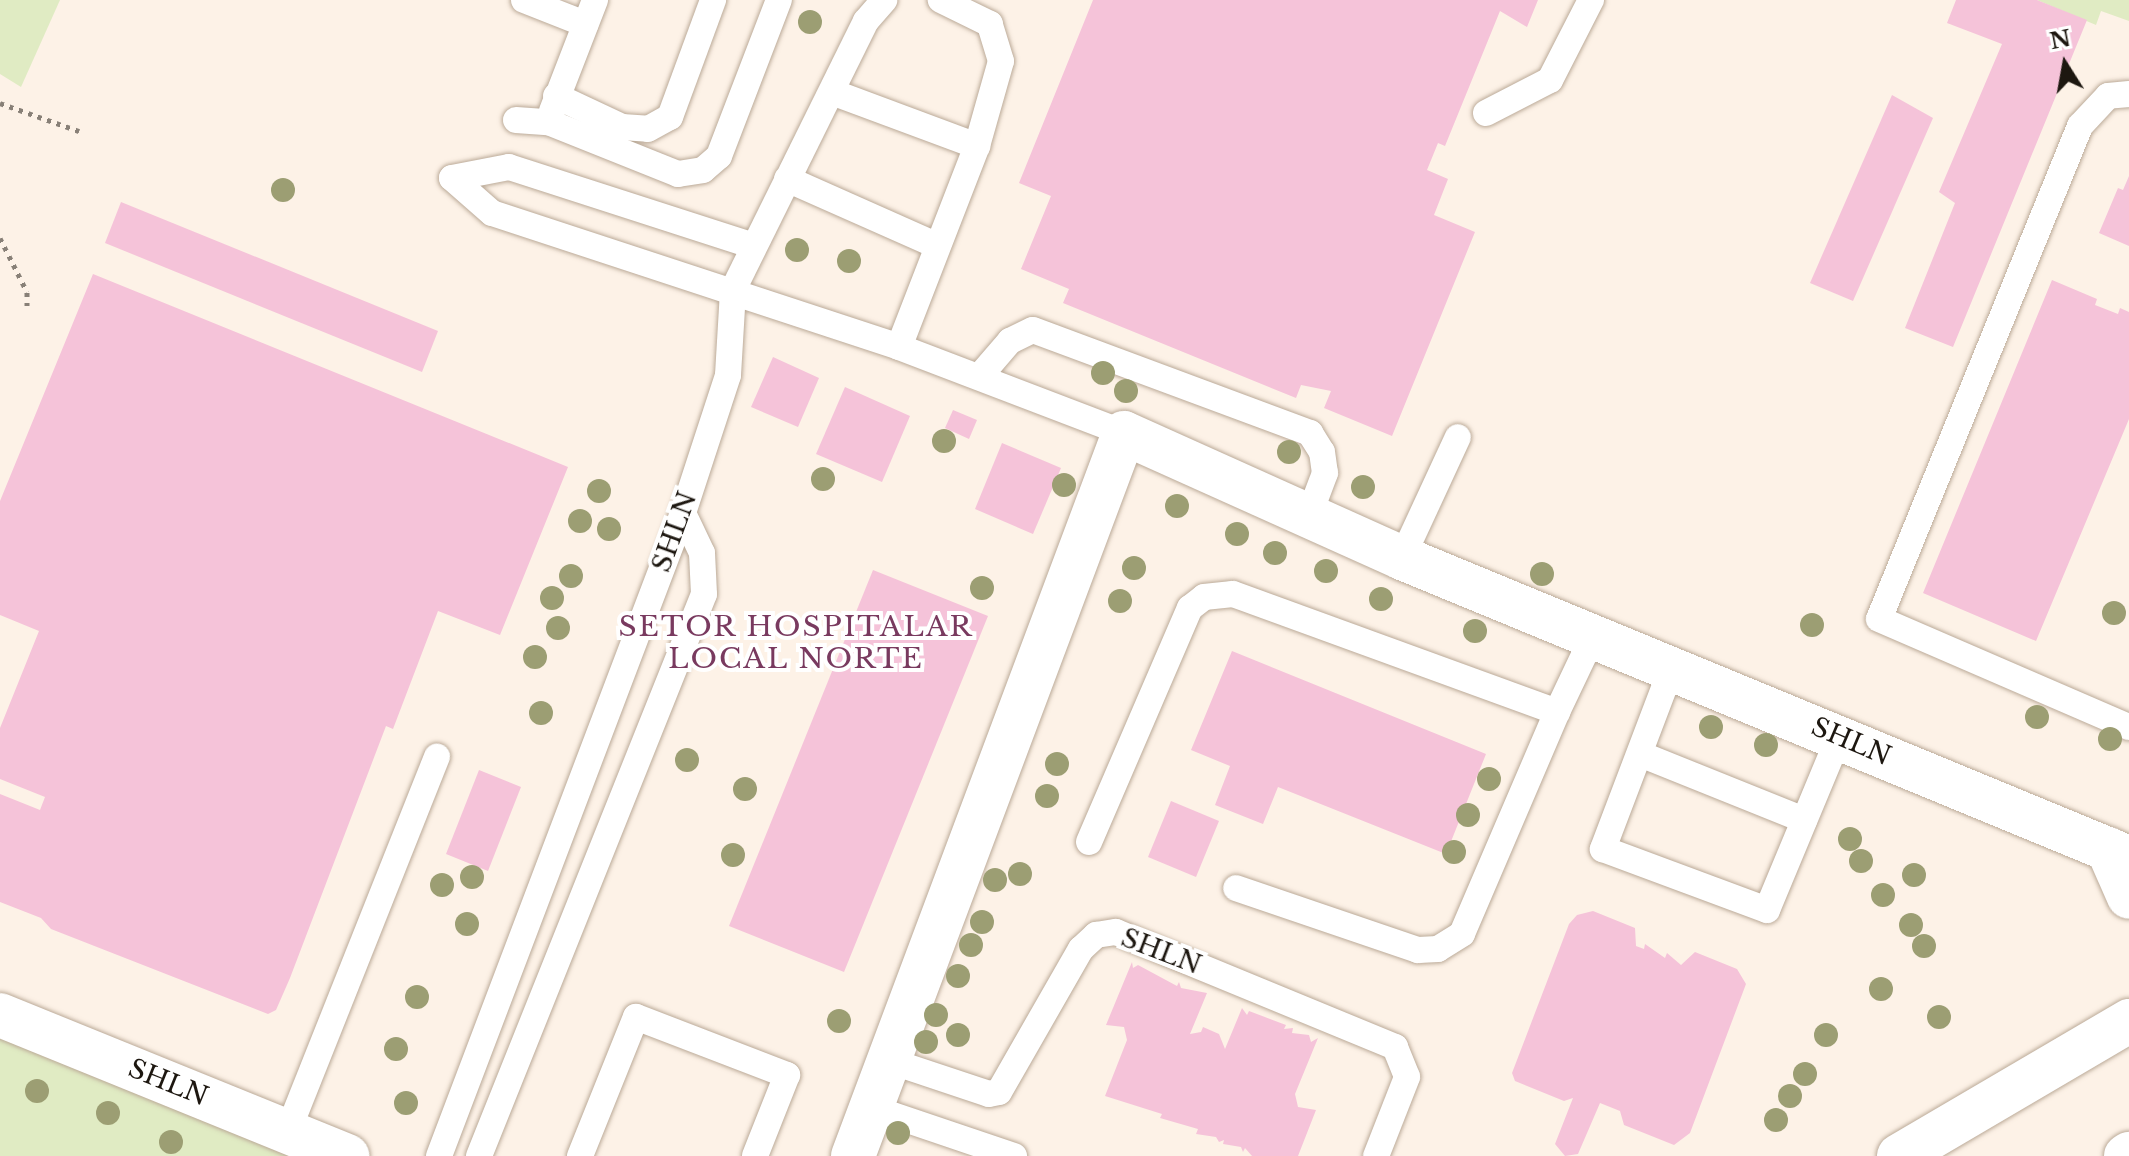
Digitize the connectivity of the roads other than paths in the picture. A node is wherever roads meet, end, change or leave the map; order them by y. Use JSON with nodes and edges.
{"nodes":[{"id":1,"x":524,"y":0,"type":"edge"},
{"id":2,"x":713,"y":0,"type":"edge"},
{"id":3,"x":779,"y":0,"type":"edge"},
{"id":4,"x":883,"y":0,"type":"edge"},
{"id":5,"x":941,"y":0,"type":"edge"},
{"id":6,"x":1591,"y":0,"type":"edge"},
{"id":7,"x":590,"y":12,"type":"edge"},
{"id":8,"x":832,"y":92,"type":"junction"},
{"id":9,"x":2129,"y":94,"type":"edge"},
{"id":10,"x":556,"y":96,"type":"junction"},
{"id":11,"x":1486,"y":113,"type":"dead end"},
{"id":12,"x":516,"y":120,"type":"dead end"},
{"id":13,"x":548,"y":122,"type":"junction"},
{"id":14,"x":977,"y":146,"type":"junction"},
{"id":15,"x":509,"y":167,"type":"junction"},
{"id":16,"x":787,"y":179,"type":"junction"},
{"id":17,"x":492,"y":213,"type":"junction"},
{"id":18,"x":936,"y":245,"type":"junction"},
{"id":19,"x":754,"y":246,"type":"junction"},
{"id":20,"x":733,"y":290,"type":"junction"},
{"id":21,"x":899,"y":347,"type":"junction"},
{"id":22,"x":979,"y":377,"type":"junction"},
{"id":23,"x":1124,"y":433,"type":"junction"},
{"id":24,"x":1458,"y":437,"type":"dead end"},
{"id":25,"x":683,"y":513,"type":"junction"},
{"id":26,"x":1310,"y":513,"type":"junction"},
{"id":27,"x":1402,"y":558,"type":"junction"},
{"id":28,"x":1594,"y":634,"type":"junction"},
{"id":29,"x":1672,"y":667,"type":"junction"},
{"id":30,"x":1557,"y":712,"type":"junction"},
{"id":31,"x":2129,"y":727,"type":"edge"},
{"id":32,"x":1839,"y":737,"type":"junction"},
{"id":33,"x":1640,"y":754,"type":"junction"},
{"id":34,"x":437,"y":757,"type":"dead end"},
{"id":35,"x":1804,"y":820,"type":"junction"},
{"id":36,"x":1089,"y":842,"type":"dead end"},
{"id":37,"x":2118,"y":853,"type":"edge"},
{"id":38,"x":1236,"y":888,"type":"dead end"},
{"id":39,"x":2129,"y":897,"type":"edge"},
{"id":40,"x":0,"y":1015,"type":"edge"},
{"id":41,"x":2129,"y":1021,"type":"edge"},
{"id":42,"x":890,"y":1061,"type":"junction"},
{"id":43,"x":872,"y":1108,"type":"junction"},
{"id":44,"x":288,"y":1131,"type":"junction"},
{"id":45,"x":1940,"y":1145,"type":"edge"},
{"id":46,"x":339,"y":1154,"type":"edge"},
{"id":47,"x":439,"y":1156,"type":"edge"},
{"id":48,"x":479,"y":1156,"type":"edge"},
{"id":49,"x":580,"y":1156,"type":"edge"},
{"id":50,"x":755,"y":1156,"type":"edge"},
{"id":51,"x":853,"y":1156,"type":"edge"},
{"id":52,"x":1014,"y":1156,"type":"edge"},
{"id":53,"x":1376,"y":1156,"type":"edge"},
{"id":54,"x":1899,"y":1156,"type":"edge"}],
"edges":[{"from":1,"to":7,"type":"lane"},
{"from":2,"to":10,"type":"lane"},
{"from":3,"to":13,"type":"lane"},
{"from":4,"to":8,"type":"lane"},
{"from":5,"to":14,"type":"lane"},
{"from":6,"to":11,"type":"lane"},
{"from":7,"to":10,"type":"lane"},
{"from":8,"to":14,"type":"lane"},
{"from":8,"to":16,"type":"lane"},
{"from":9,"to":31,"type":"lane"},
{"from":10,"to":13,"type":"lane"},
{"from":12,"to":13,"type":"lane"},
{"from":14,"to":18,"type":"lane"},
{"from":15,"to":17,"type":"lane"},
{"from":15,"to":17,"type":"lane"},
{"from":15,"to":19,"type":"lane"},
{"from":16,"to":18,"type":"lane"},
{"from":16,"to":19,"type":"lane"},
{"from":17,"to":20,"type":"lane"},
{"from":18,"to":21,"type":"lane"},
{"from":19,"to":20,"type":"lane"},
{"from":20,"to":21,"type":"lane","name":"SHLN"},
{"from":20,"to":25,"type":"lane","name":"SHLN"},
{"from":21,"to":22,"type":"lane","name":"SHLN"},
{"from":22,"to":23,"type":"lane","name":"SHLN"},
{"from":22,"to":26,"type":"lane"},
{"from":23,"to":26,"type":"street","name":"SHLN"},
{"from":23,"to":42,"type":"street"},
{"from":24,"to":27,"type":"lane"},
{"from":25,"to":47,"type":"lane","name":"SHLN"},
{"from":25,"to":48,"type":"lane"},
{"from":26,"to":27,"type":"street","name":"SHLN"},
{"from":27,"to":28,"type":"street","name":"SHLN"},
{"from":28,"to":29,"type":"street","name":"SHLN"},
{"from":28,"to":30,"type":"lane"},
{"from":29,"to":32,"type":"street","name":"SHLN"},
{"from":29,"to":33,"type":"lane"},
{"from":30,"to":36,"type":"lane"},
{"from":30,"to":38,"type":"lane"},
{"from":32,"to":35,"type":"lane"},
{"from":32,"to":37,"type":"street","name":"SHLN"},
{"from":33,"to":35,"type":"lane"},
{"from":33,"to":35,"type":"lane"},
{"from":34,"to":44,"type":"lane"},
{"from":37,"to":39,"type":"street","name":"SHLN"},
{"from":40,"to":44,"type":"street","name":"SHLN"},
{"from":41,"to":45,"type":"street"},
{"from":42,"to":43,"type":"street"},
{"from":42,"to":53,"type":"lane","name":"SHLN"},
{"from":43,"to":51,"type":"street"},
{"from":43,"to":52,"type":"lane"},
{"from":44,"to":46,"type":"street","name":"SHLN"},
{"from":45,"to":54,"type":"street"},
{"from":49,"to":50,"type":"lane"}]}
